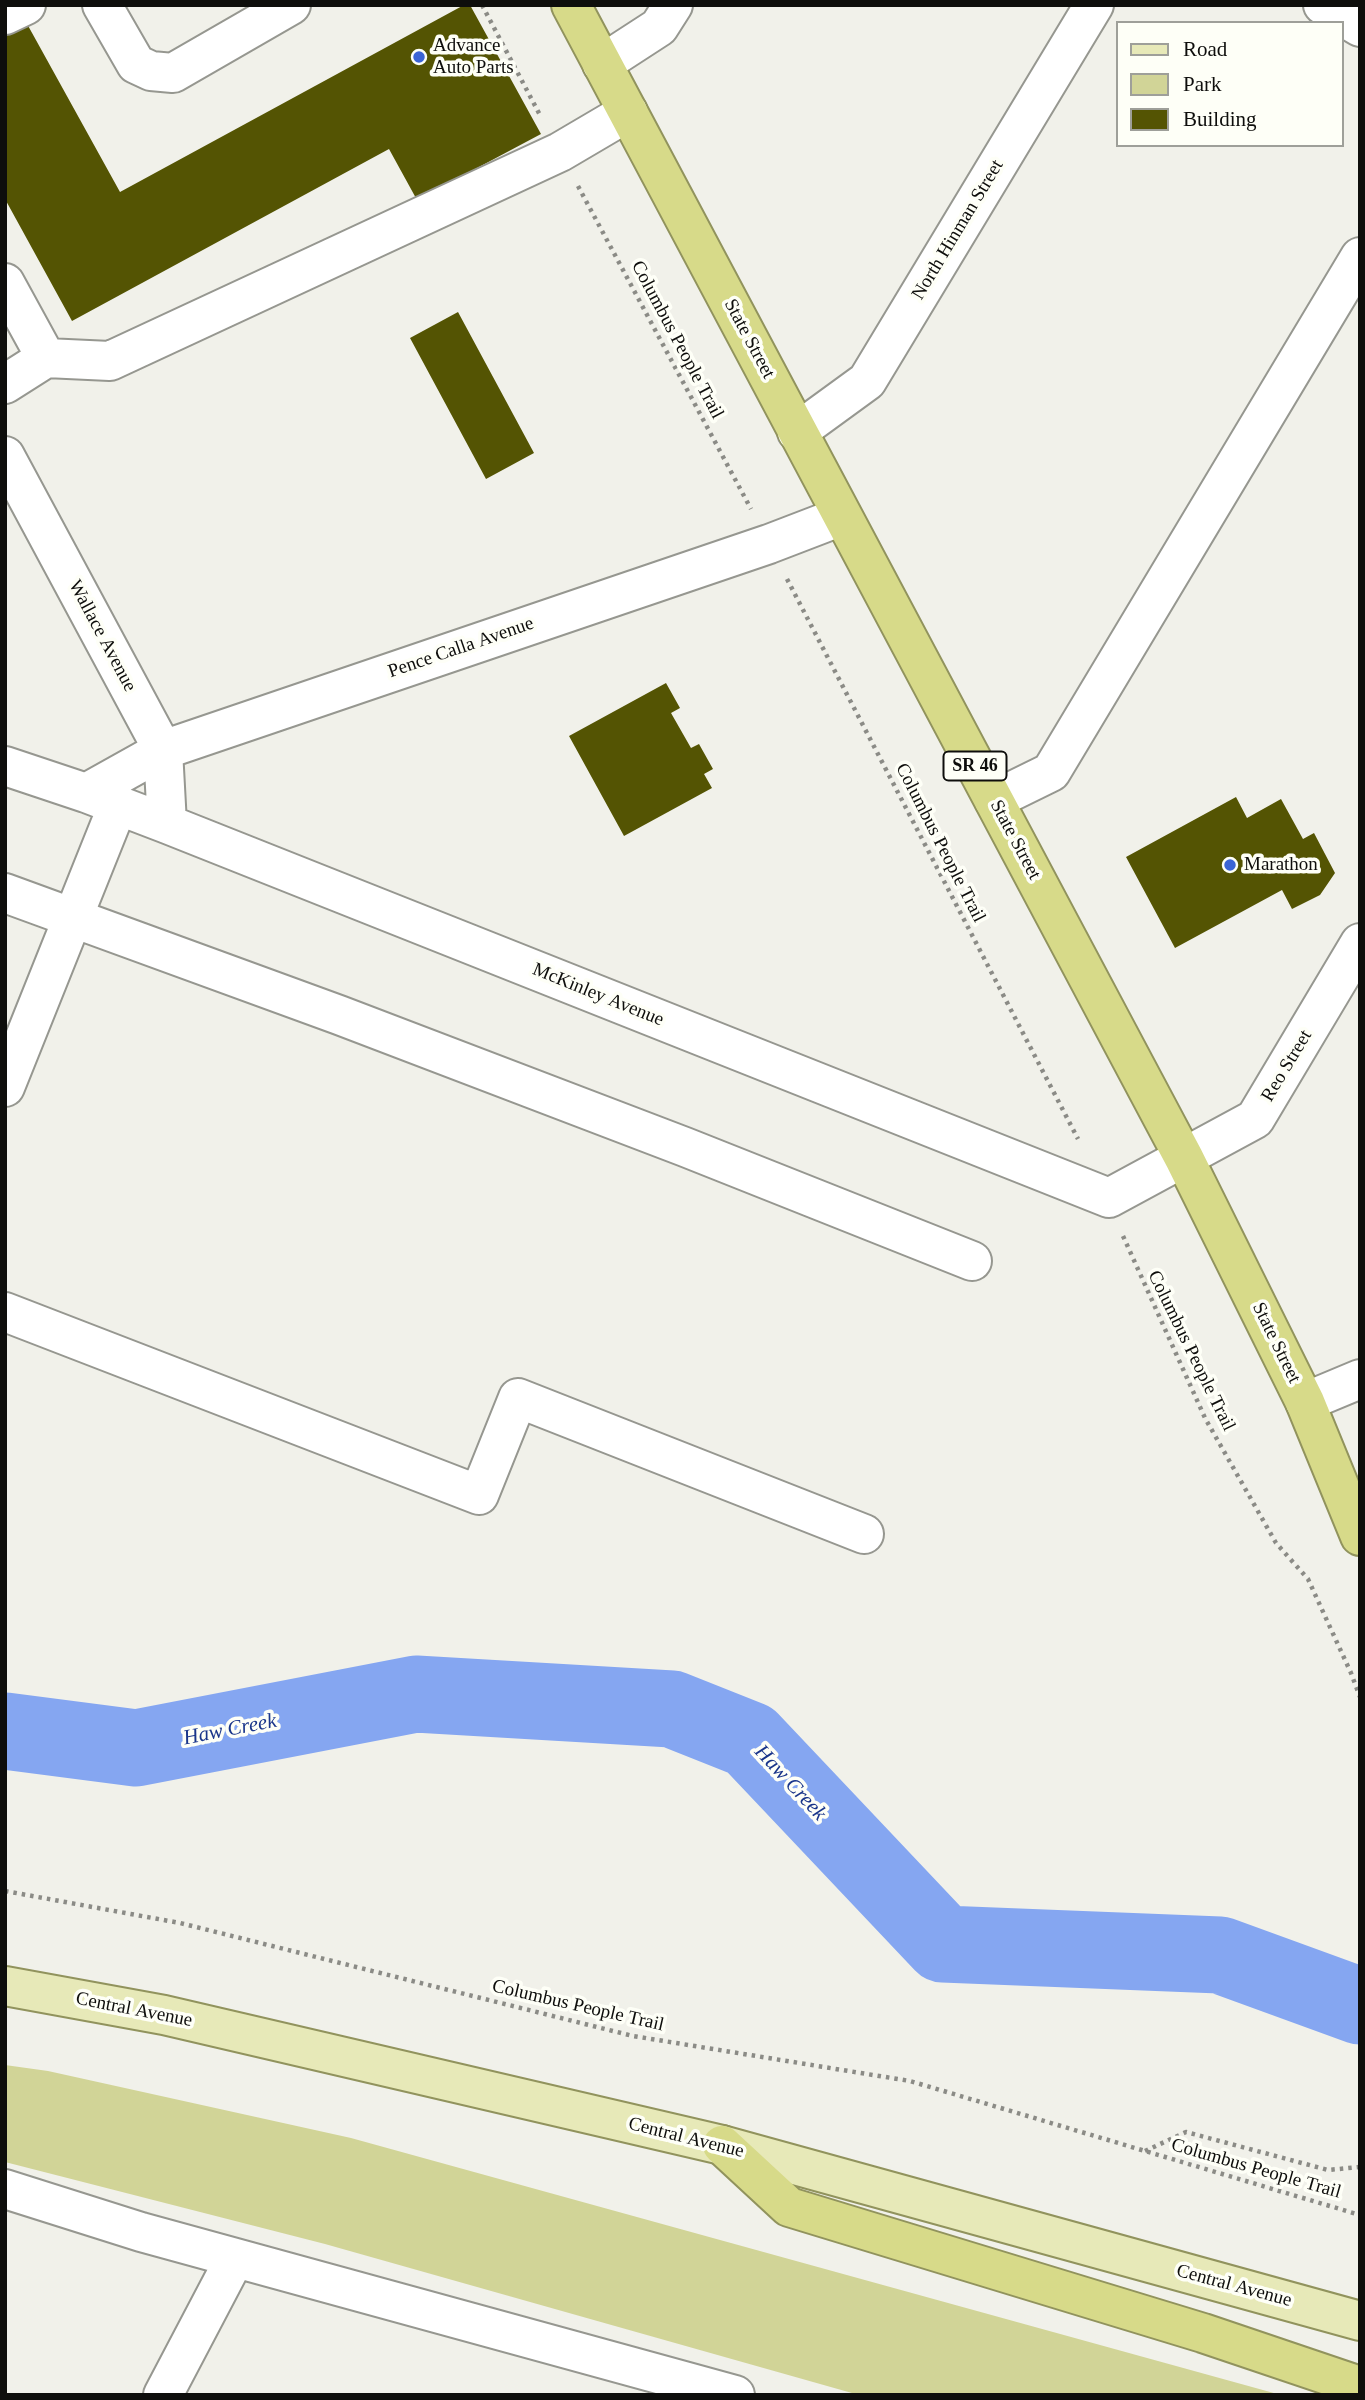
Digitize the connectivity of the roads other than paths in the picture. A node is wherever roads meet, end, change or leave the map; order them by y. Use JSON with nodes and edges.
{"nodes":[{"id":1,"x":26,"y":5,"type":"edge"},
{"id":2,"x":102,"y":5,"type":"edge"},
{"id":3,"x":291,"y":5,"type":"edge"},
{"id":4,"x":571,"y":5,"type":"edge"},
{"id":5,"x":673,"y":5,"type":"edge"},
{"id":6,"x":1094,"y":5,"type":"edge"},
{"id":7,"x":1323,"y":5,"type":"edge"},
{"id":8,"x":5,"y":15,"type":"edge"},
{"id":9,"x":1360,"y":27,"type":"edge"},
{"id":10,"x":602,"y":64,"type":"junction"},
{"id":11,"x":628,"y":112,"type":"junction"},
{"id":12,"x":1360,"y":257,"type":"edge"},
{"id":13,"x":5,"y":284,"type":"edge"},
{"id":14,"x":46,"y":358,"type":"junction"},
{"id":15,"x":5,"y":384,"type":"edge"},
{"id":16,"x":797,"y":432,"type":"junction"},
{"id":17,"x":5,"y":456,"type":"edge"},
{"id":18,"x":842,"y":516,"type":"junction"},
{"id":19,"x":163,"y":750,"type":"junction"},
{"id":20,"x":5,"y":766,"type":"edge"},
{"id":21,"x":102,"y":799,"type":"junction"},
{"id":22,"x":994,"y":800,"type":"junction"},
{"id":23,"x":167,"y":824,"type":"junction"},
{"id":24,"x":5,"y":892,"type":"edge"},
{"id":25,"x":74,"y":918,"type":"junction"},
{"id":26,"x":1360,"y":943,"type":"edge"},
{"id":27,"x":5,"y":1087,"type":"edge"},
{"id":28,"x":1184,"y":1158,"type":"junction"},
{"id":29,"x":972,"y":1261,"type":"dead end"},
{"id":30,"x":5,"y":1312,"type":"edge"},
{"id":31,"x":1360,"y":1379,"type":"edge"},
{"id":32,"x":1304,"y":1402,"type":"junction"},
{"id":33,"x":864,"y":1534,"type":"dead end"},
{"id":34,"x":1360,"y":1536,"type":"edge"},
{"id":35,"x":5,"y":1986,"type":"edge"},
{"id":36,"x":722,"y":2145,"type":"junction"},
{"id":37,"x":5,"y":2189,"type":"edge"},
{"id":38,"x":235,"y":2258,"type":"junction"},
{"id":39,"x":1360,"y":2321,"type":"edge"},
{"id":40,"x":1360,"y":2386,"type":"edge"},
{"id":41,"x":163,"y":2395,"type":"edge"},
{"id":42,"x":735,"y":2395,"type":"edge"}],
"edges":[{"from":1,"to":8,"type":"street"},
{"from":2,"to":3,"type":"street"},
{"from":4,"to":10,"type":"highway","name":"State Street","number":"SR 46"},
{"from":5,"to":10,"type":"street"},
{"from":6,"to":16,"type":"street","name":"North Hinman Street"},
{"from":7,"to":9,"type":"street"},
{"from":10,"to":11,"type":"highway","name":"State Street","number":"SR 46"},
{"from":11,"to":14,"type":"street"},
{"from":11,"to":16,"type":"highway","name":"State Street","number":"SR 46"},
{"from":12,"to":22,"type":"street"},
{"from":13,"to":14,"type":"street"},
{"from":14,"to":15,"type":"street"},
{"from":16,"to":18,"type":"highway","name":"State Street","number":"SR 46"},
{"from":17,"to":19,"type":"street","name":"Wallace Avenue"},
{"from":18,"to":19,"type":"street","name":"Pence Calla Avenue"},
{"from":18,"to":22,"type":"highway","name":"State Street","number":"SR 46"},
{"from":19,"to":21,"type":"street","name":"Pence Calla Avenue"},
{"from":19,"to":23,"type":"street","name":"Wallace Avenue"},
{"from":20,"to":21,"type":"street","name":"McKinley Avenue"},
{"from":21,"to":23,"type":"street","name":"McKinley Avenue"},
{"from":21,"to":25,"type":"street"},
{"from":22,"to":28,"type":"highway","name":"State Street","number":"SR 46"},
{"from":23,"to":28,"type":"street","name":"McKinley Avenue"},
{"from":24,"to":25,"type":"street"},
{"from":25,"to":27,"type":"street"},
{"from":25,"to":29,"type":"street"},
{"from":26,"to":28,"type":"street","name":"Reo Street"},
{"from":28,"to":32,"type":"highway","name":"State Street","number":"SR 46"},
{"from":30,"to":33,"type":"street"},
{"from":31,"to":32,"type":"street"},
{"from":32,"to":34,"type":"highway","name":"State Street","number":"SR 46"},
{"from":35,"to":36,"type":"main road","name":"Central Avenue"},
{"from":36,"to":39,"type":"main road","name":"Central Avenue"},
{"from":36,"to":40,"type":"highway"},
{"from":37,"to":38,"type":"street"},
{"from":38,"to":41,"type":"street"},
{"from":38,"to":42,"type":"street"}]}
